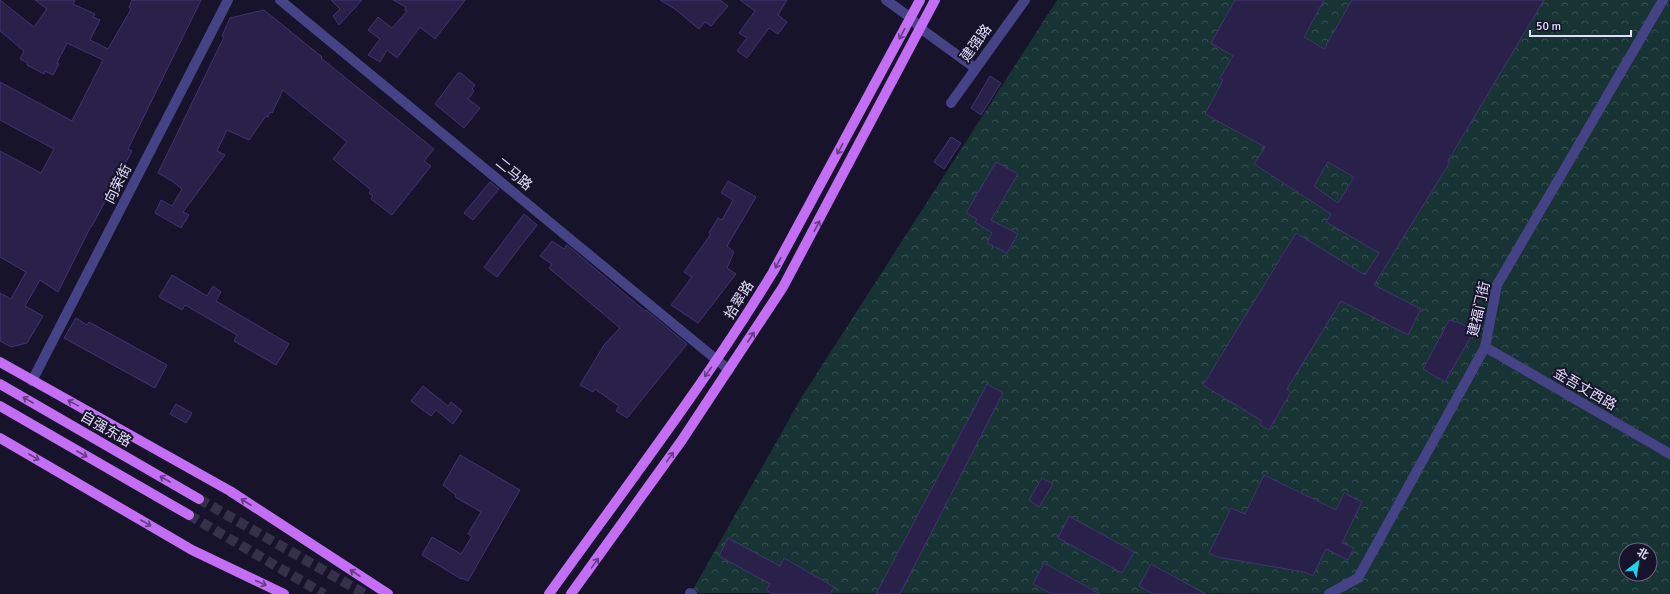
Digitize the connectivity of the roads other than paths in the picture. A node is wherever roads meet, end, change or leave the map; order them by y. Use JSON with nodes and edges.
{"nodes":[{"id":1,"x":228,"y":0,"type":"edge"},
{"id":2,"x":280,"y":0,"type":"edge"},
{"id":3,"x":886,"y":0,"type":"edge"},
{"id":4,"x":920,"y":0,"type":"edge"},
{"id":5,"x":935,"y":0,"type":"edge"},
{"id":6,"x":1025,"y":0,"type":"edge"},
{"id":7,"x":1663,"y":0,"type":"edge"},
{"id":8,"x":910,"y":18,"type":"junction"},
{"id":9,"x":920,"y":28,"type":"junction"},
{"id":10,"x":975,"y":68,"type":"junction"},
{"id":11,"x":951,"y":103,"type":"dead end"},
{"id":12,"x":1485,"y":347,"type":"junction"},
{"id":13,"x":717,"y":360,"type":"junction"},
{"id":14,"x":0,"y":362,"type":"edge"},
{"id":15,"x":729,"y":370,"type":"junction"},
{"id":16,"x":32,"y":381,"type":"junction"},
{"id":17,"x":0,"y":384,"type":"edge"},
{"id":18,"x":0,"y":406,"type":"edge"},
{"id":19,"x":0,"y":438,"type":"edge"},
{"id":20,"x":1670,"y":454,"type":"edge"},
{"id":21,"x":199,"y":498,"type":"tunnel mouth"},
{"id":22,"x":189,"y":515,"type":"tunnel mouth"},
{"id":23,"x":284,"y":594,"type":"edge"},
{"id":24,"x":388,"y":594,"type":"edge"},
{"id":25,"x":549,"y":594,"type":"edge"},
{"id":26,"x":572,"y":594,"type":"edge"},
{"id":27,"x":1329,"y":594,"type":"edge"}],
"edges":[{"from":1,"to":16,"type":"street","name":"向荣街"},
{"from":2,"to":13,"type":"street","name":"二马路"},
{"from":3,"to":8,"type":"street"},
{"from":4,"to":8,"type":"main road","name":"拾翠路"},
{"from":5,"to":9,"type":"main road"},
{"from":6,"to":10,"type":"street","name":"建强路"},
{"from":7,"to":12,"type":"street","name":"建福门街"},
{"from":8,"to":9,"type":"street"},
{"from":8,"to":13,"type":"main road","name":"拾翠路","one_way":true},
{"from":9,"to":10,"type":"street"},
{"from":15,"to":9,"type":"main road","one_way":true},
{"from":10,"to":11,"type":"street","name":"建强路"},
{"from":12,"to":20,"type":"street","name":"金吾丈西路"},
{"from":12,"to":27,"type":"street","name":"建福门街"},
{"from":13,"to":15,"type":"street","name":"二马路"},
{"from":13,"to":25,"type":"main road","name":"拾翠路","one_way":true},
{"from":14,"to":16,"type":"main road"},
{"from":26,"to":15,"type":"main road","one_way":true},
{"from":24,"to":16,"type":"main road","one_way":true},
{"from":21,"to":17,"type":"main road","name":"自强东路","one_way":true},
{"from":18,"to":22,"type":"main road","one_way":true},
{"from":19,"to":23,"type":"main road","one_way":true}]}
